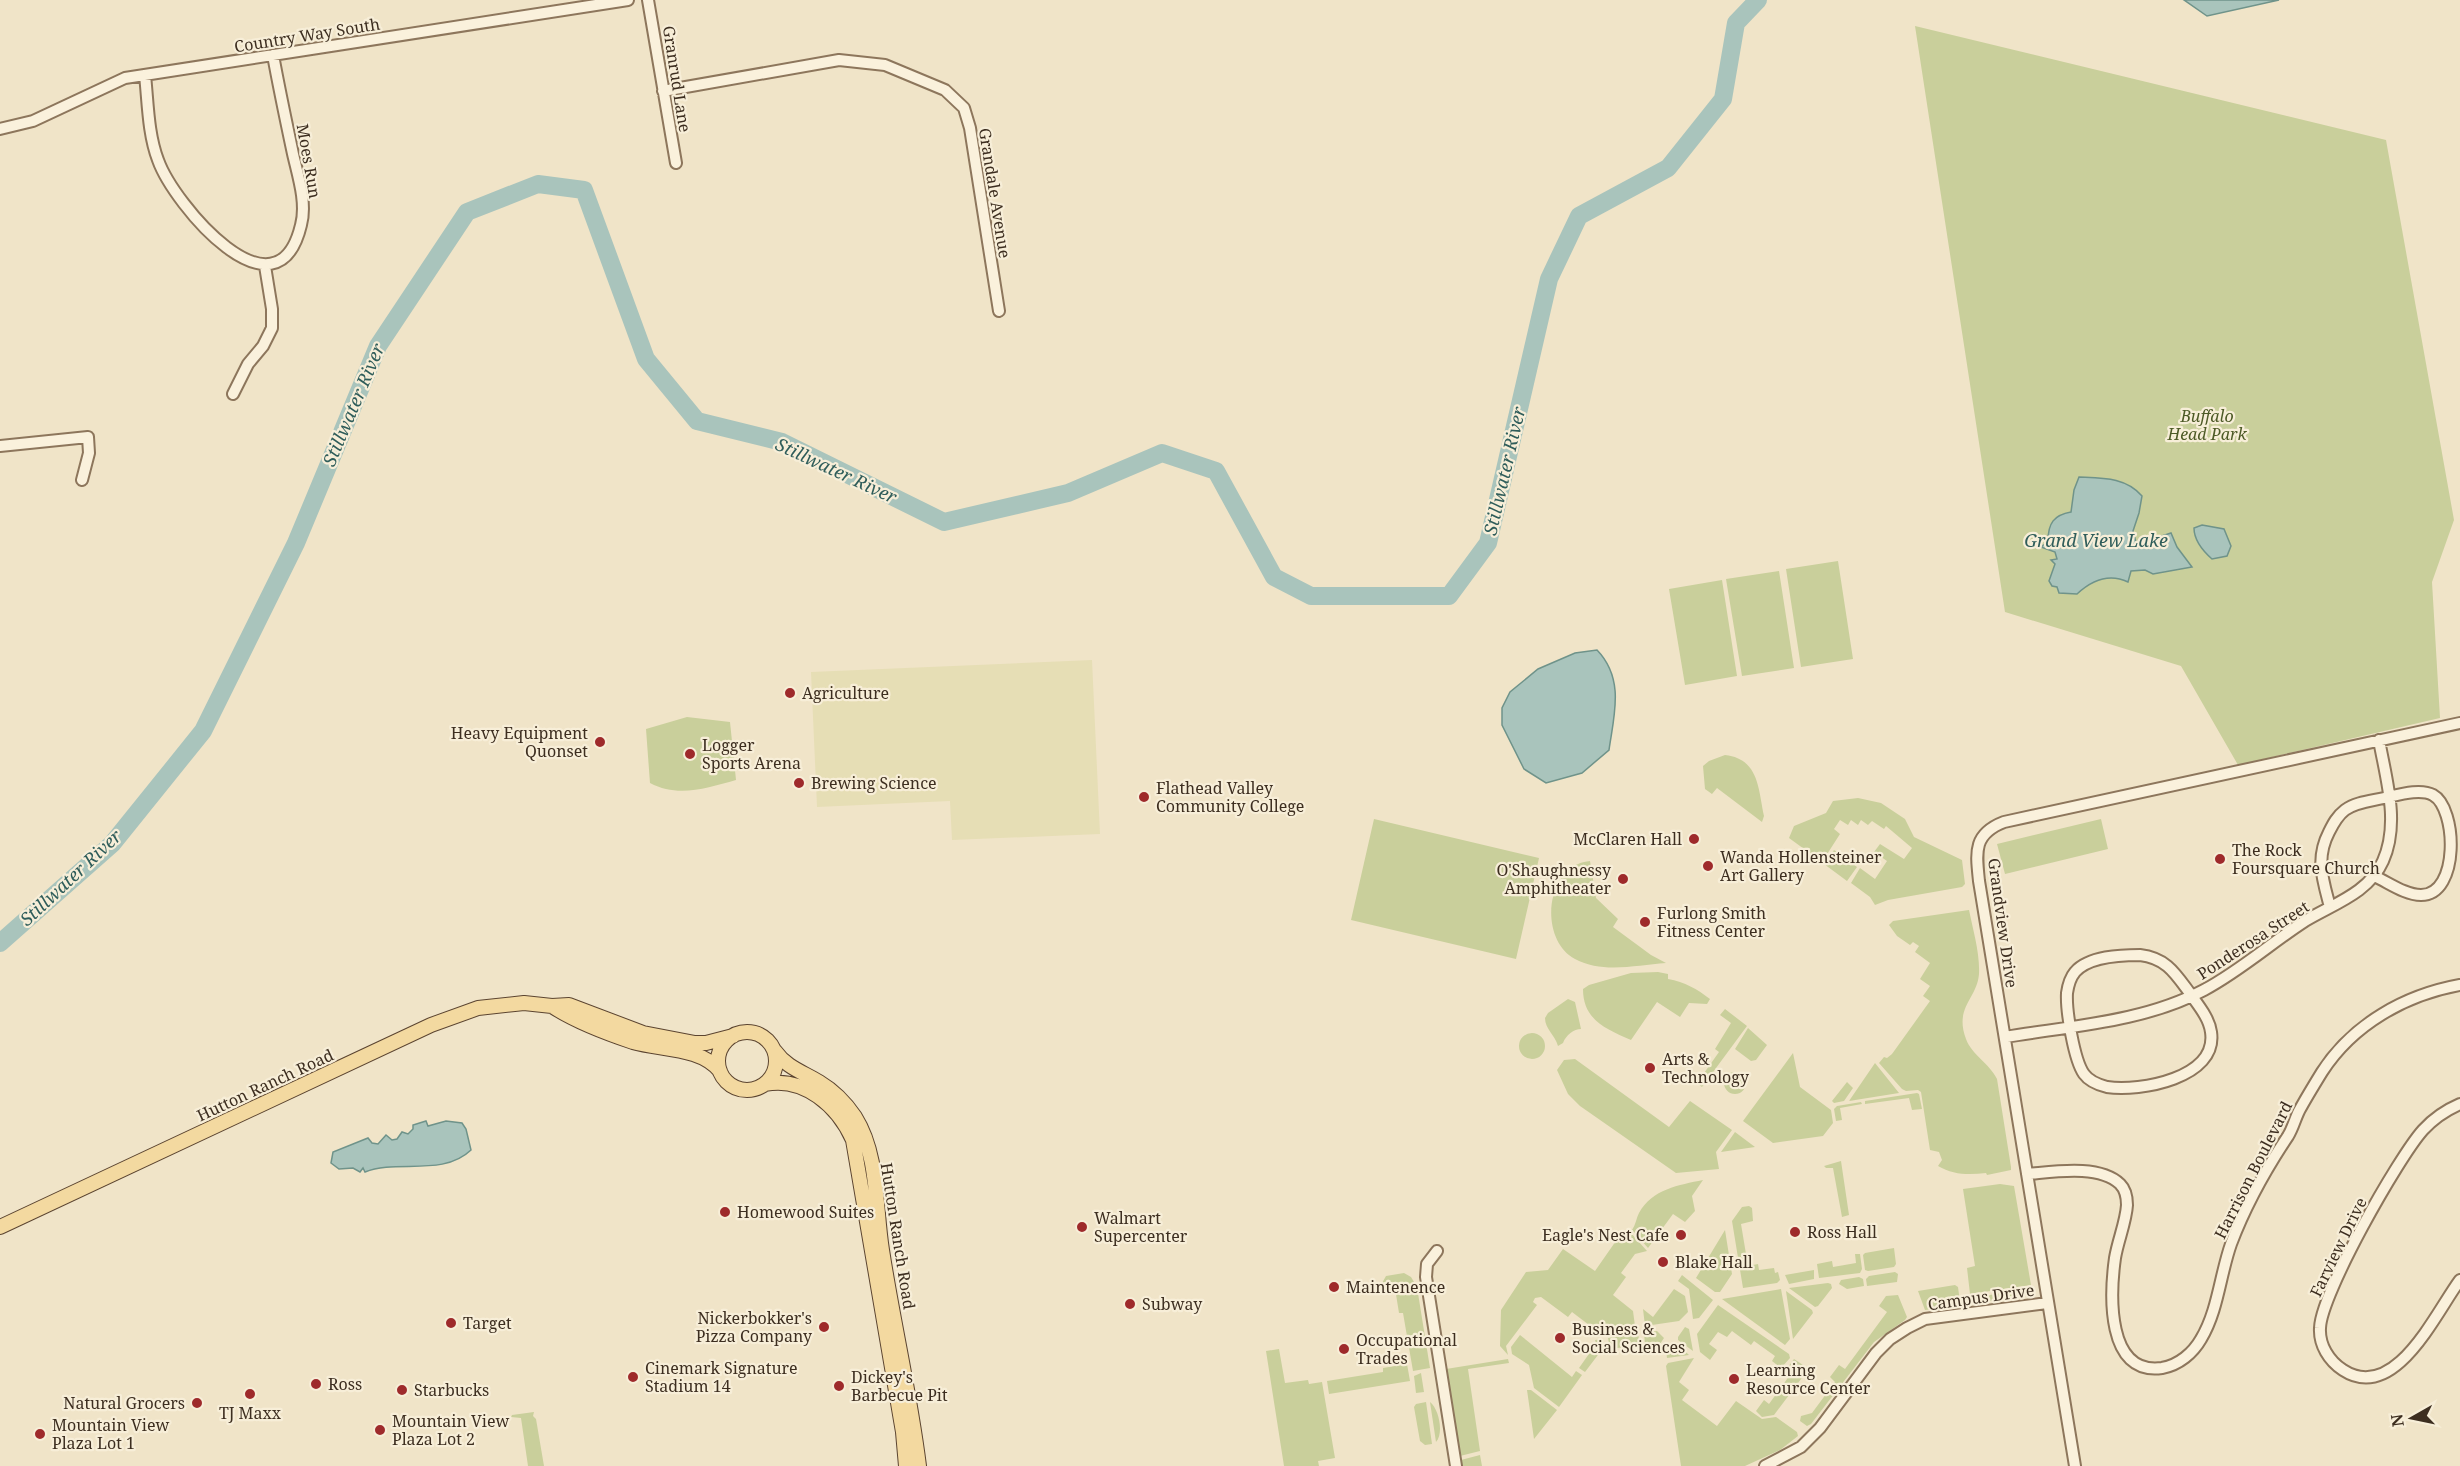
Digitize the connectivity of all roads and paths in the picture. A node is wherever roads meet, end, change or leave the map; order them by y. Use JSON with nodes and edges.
{"nodes":[{"id":1,"x":628,"y":0,"type":"edge"},
{"id":2,"x":648,"y":0,"type":"edge"},
{"id":3,"x":273,"y":56,"type":"junction"},
{"id":4,"x":145,"y":75,"type":"junction"},
{"id":5,"x":663,"y":91,"type":"junction"},
{"id":6,"x":0,"y":129,"type":"edge"},
{"id":7,"x":676,"y":163,"type":"dead end"},
{"id":8,"x":265,"y":266,"type":"junction"},
{"id":9,"x":999,"y":311,"type":"dead end"},
{"id":10,"x":233,"y":394,"type":"dead end"},
{"id":11,"x":0,"y":446,"type":"edge"},
{"id":12,"x":82,"y":480,"type":"dead end"},
{"id":13,"x":2460,"y":723,"type":"edge"},
{"id":14,"x":2379,"y":740,"type":"junction"},
{"id":15,"x":2389,"y":796,"type":"junction"},
{"id":16,"x":2374,"y":876,"type":"junction"},
{"id":17,"x":2330,"y":908,"type":"junction"},
{"id":18,"x":2460,"y":985,"type":"edge"},
{"id":19,"x":2192,"y":996,"type":"junction"},
{"id":20,"x":552,"y":1006,"type":"junction"},
{"id":21,"x":2072,"y":1027,"type":"junction"},
{"id":22,"x":733,"y":1036,"type":"junction"},
{"id":23,"x":2005,"y":1037,"type":"junction"},
{"id":24,"x":775,"y":1052,"type":"junction"},
{"id":25,"x":720,"y":1071,"type":"junction"},
{"id":26,"x":765,"y":1084,"type":"junction"},
{"id":27,"x":2460,"y":1104,"type":"edge"},
{"id":28,"x":2027,"y":1174,"type":"junction"},
{"id":29,"x":0,"y":1227,"type":"edge"},
{"id":30,"x":1437,"y":1251,"type":"dead end"},
{"id":31,"x":2460,"y":1280,"type":"edge"},
{"id":32,"x":2047,"y":1303,"type":"junction"},
{"id":33,"x":906,"y":1466,"type":"edge"},
{"id":34,"x":919,"y":1466,"type":"edge"},
{"id":35,"x":1456,"y":1466,"type":"edge"},
{"id":36,"x":1765,"y":1466,"type":"edge"},
{"id":37,"x":2074,"y":1466,"type":"edge"}],
"edges":[{"from":1,"to":3,"type":"street","name":"Country Way South"},
{"from":2,"to":5,"type":"street","name":"Granrud Lane"},
{"from":3,"to":4,"type":"street","name":"Country Way South"},
{"from":3,"to":8,"type":"street","name":"Moes Run"},
{"from":4,"to":6,"type":"street","name":"Country Way South"},
{"from":4,"to":8,"type":"street"},
{"from":5,"to":7,"type":"street","name":"Granrud Lane"},
{"from":5,"to":9,"type":"street","name":"Grandale Avenue"},
{"from":8,"to":10,"type":"street"},
{"from":11,"to":12,"type":"street"},
{"from":13,"to":14,"type":"street","name":"Grandview Drive"},
{"from":14,"to":15,"type":"street","name":"Ponderosa Street"},
{"from":14,"to":23,"type":"street","name":"Grandview Drive"},
{"from":15,"to":16,"type":"street","name":"Ponderosa Street"},
{"from":15,"to":16,"type":"street","name":"Ponderosa Street"},
{"from":15,"to":17,"type":"street","name":"Ponderosa Street"},
{"from":16,"to":17,"type":"street","name":"Ponderosa Street"},
{"from":17,"to":19,"type":"street","name":"Ponderosa Street"},
{"from":18,"to":28,"type":"street","name":"Harrison Boulevard"},
{"from":19,"to":21,"type":"street","name":"Ponderosa Street"},
{"from":19,"to":21,"type":"street","name":"Ponderosa Street"},
{"from":19,"to":21,"type":"street","name":"Ponderosa Street"},
{"from":20,"to":22,"type":"main road","name":"Hutton Ranch Road"},
{"from":20,"to":25,"type":"main road","name":"Hutton Ranch Road"},
{"from":20,"to":29,"type":"main road","name":"Hutton Ranch Road"},
{"from":21,"to":23,"type":"street","name":"Ponderosa Street"},
{"from":22,"to":24,"type":"main road"},
{"from":22,"to":25,"type":"main road"},
{"from":23,"to":28,"type":"street","name":"Grandview Drive"},
{"from":24,"to":26,"type":"main road"},
{"from":24,"to":34,"type":"main road","name":"Hutton Ranch Road"},
{"from":25,"to":26,"type":"main road"},
{"from":26,"to":33,"type":"main road","name":"Hutton Ranch Road"},
{"from":27,"to":31,"type":"street","name":"Farview Drive"},
{"from":28,"to":32,"type":"street","name":"Grandview Drive"},
{"from":30,"to":35,"type":"street"},
{"from":32,"to":36,"type":"street","name":"Campus Drive"},
{"from":32,"to":37,"type":"street","name":"Grandview Drive"}]}
